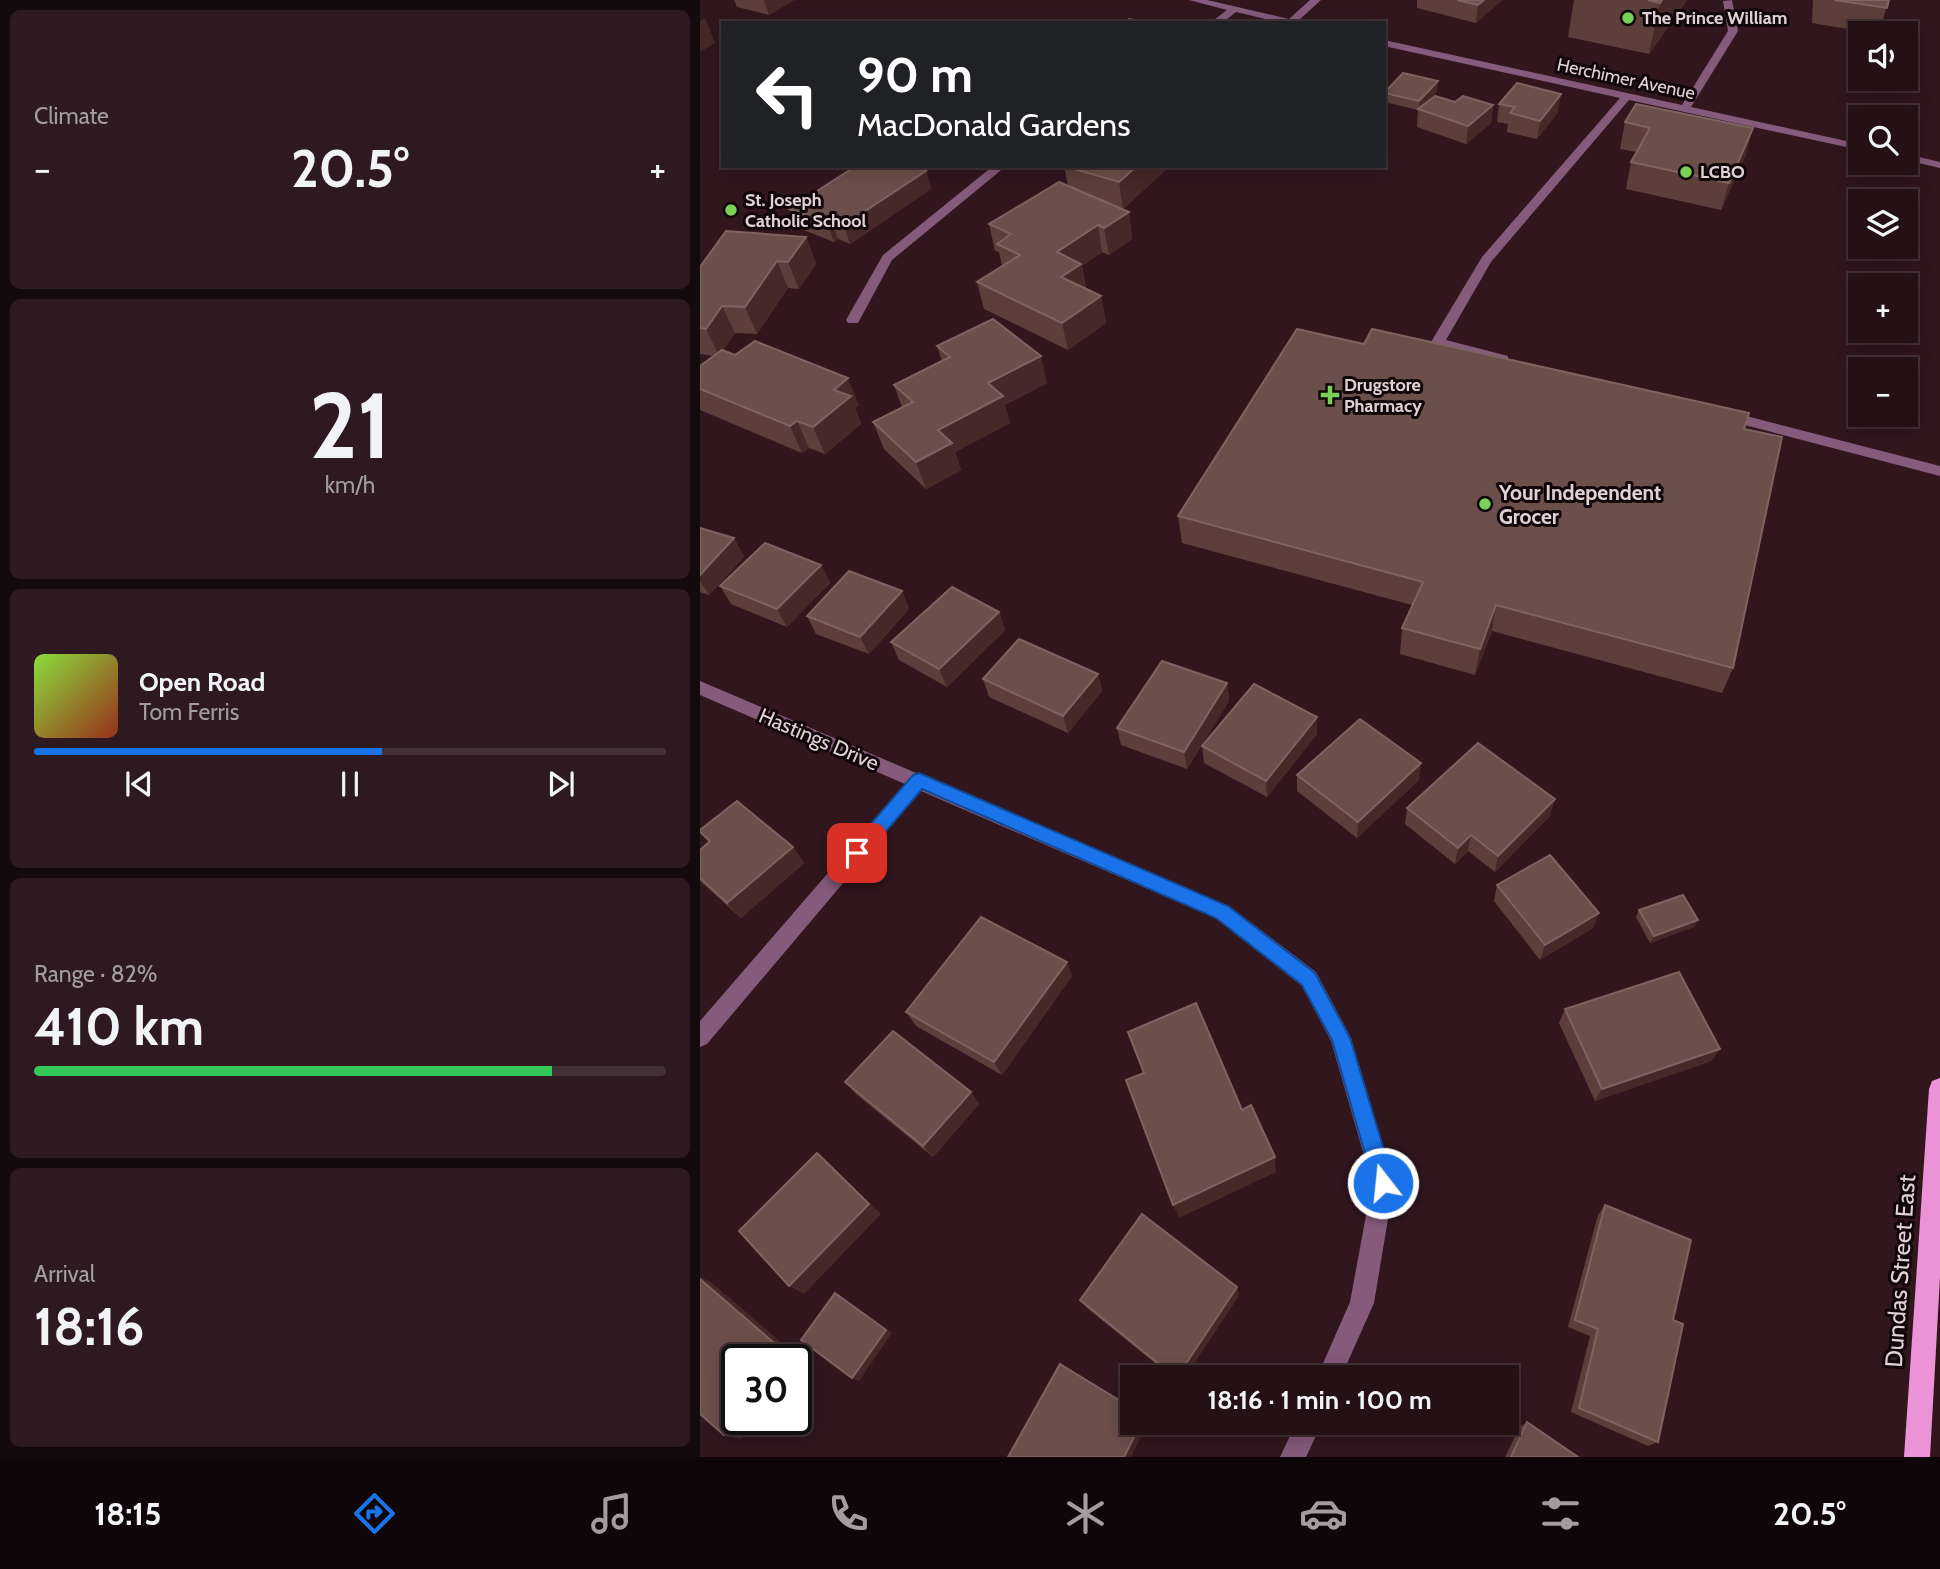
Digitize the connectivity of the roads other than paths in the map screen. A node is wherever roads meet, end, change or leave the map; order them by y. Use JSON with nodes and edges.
{"nodes":[{"id":1,"x":1194,"y":0,"type":"edge"},
{"id":2,"x":1316,"y":0,"type":"edge"},
{"id":3,"x":1728,"y":1,"type":"edge"},
{"id":4,"x":1235,"y":9,"type":"junction"},
{"id":5,"x":1218,"y":21,"type":"edge"},
{"id":6,"x":1289,"y":21,"type":"edge"},
{"id":7,"x":1294,"y":21,"type":"edge"},
{"id":8,"x":1386,"y":43,"type":"edge"},
{"id":9,"x":1626,"y":97,"type":"junction"},
{"id":10,"x":1684,"y":110,"type":"junction"},
{"id":11,"x":1848,"y":144,"type":"edge"},
{"id":12,"x":1918,"y":159,"type":"edge"},
{"id":13,"x":1940,"y":164,"type":"edge"},
{"id":14,"x":998,"y":168,"type":"edge"},
{"id":15,"x":853,"y":320,"type":"dead end"},
{"id":16,"x":1515,"y":362,"type":"edge"},
{"id":17,"x":1711,"y":412,"type":"edge"},
{"id":18,"x":1940,"y":471,"type":"edge"},
{"id":19,"x":700,"y":688,"type":"edge"},
{"id":20,"x":919,"y":780,"type":"junction"},
{"id":21,"x":700,"y":1037,"type":"edge"},
{"id":22,"x":1940,"y":1089,"type":"edge"},
{"id":23,"x":1334,"y":1365,"type":"edge"},
{"id":24,"x":1303,"y":1435,"type":"edge"},
{"id":25,"x":1293,"y":1457,"type":"edge"},
{"id":26,"x":1917,"y":1457,"type":"edge"}],
"edges":[{"from":1,"to":4,"type":"street"},
{"from":2,"to":7,"type":"street"},
{"from":3,"to":10,"type":"street"},
{"from":4,"to":5,"type":"street"},
{"from":4,"to":6,"type":"street"},
{"from":8,"to":9,"type":"street","name":"Herchimer Avenue"},
{"from":9,"to":10,"type":"street","name":"Herchimer Avenue"},
{"from":9,"to":16,"type":"street"},
{"from":10,"to":11,"type":"street","name":"Herchimer Avenue"},
{"from":12,"to":13,"type":"street"},
{"from":14,"to":15,"type":"street"},
{"from":17,"to":18,"type":"street"},
{"from":19,"to":20,"type":"street","name":"Hastings Drive"},
{"from":20,"to":21,"type":"street"},
{"from":20,"to":23,"type":"street","name":"Hastings Drive"},
{"from":22,"to":26,"type":"main road","name":"Dundas Street East"},
{"from":24,"to":25,"type":"street"}]}
